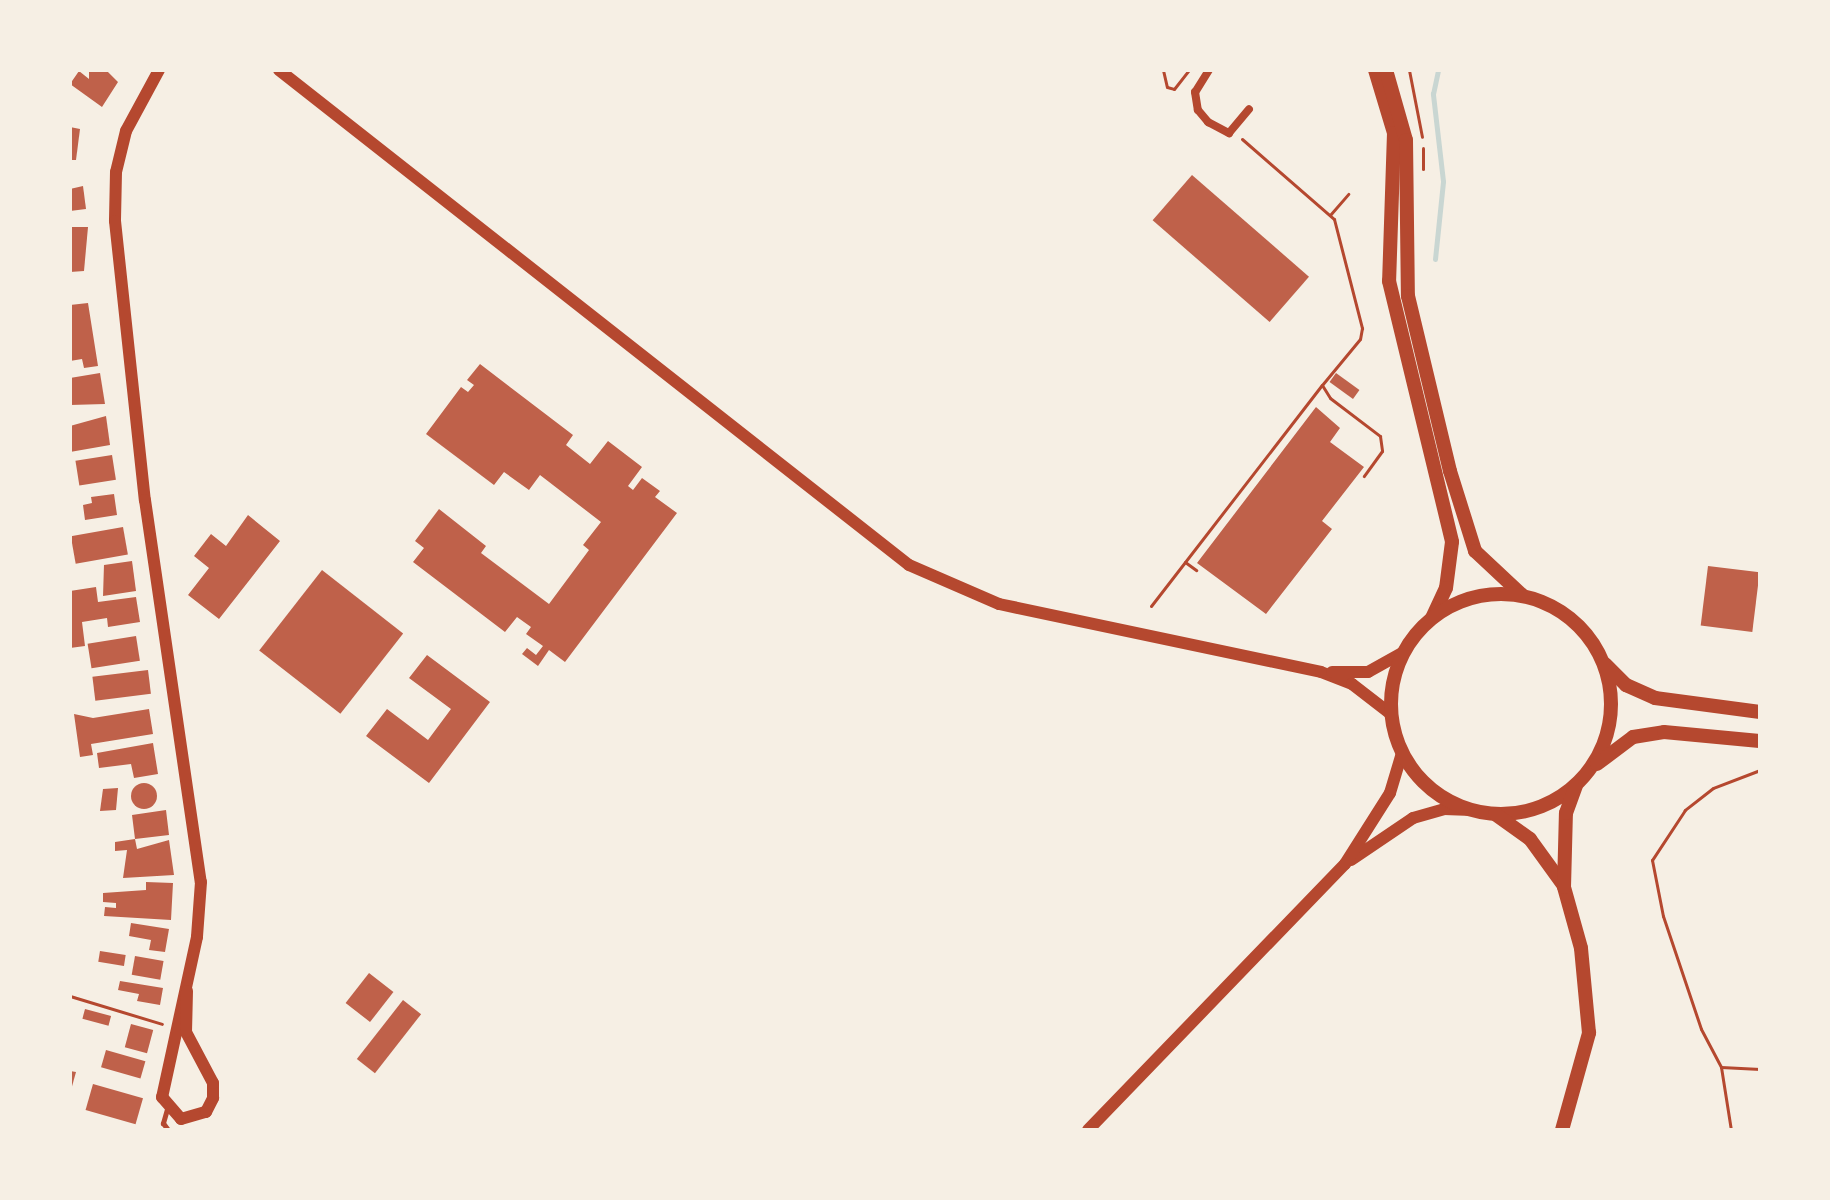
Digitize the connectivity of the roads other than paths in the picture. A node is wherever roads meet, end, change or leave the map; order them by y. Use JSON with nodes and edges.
{"nodes":[{"id":1,"x":159,"y":70,"type":"edge"},
{"id":2,"x":279,"y":70,"type":"edge"},
{"id":3,"x":1209,"y":70,"type":"edge"},
{"id":4,"x":1375,"y":70,"type":"edge"},
{"id":5,"x":1386,"y":70,"type":"edge"},
{"id":6,"x":1249,"y":109,"type":"dead end"},
{"id":7,"x":1525,"y":597,"type":"junction"},
{"id":8,"x":1431,"y":618,"type":"junction"},
{"id":9,"x":1404,"y":652,"type":"junction"},
{"id":10,"x":1604,"y":664,"type":"junction"},
{"id":11,"x":1321,"y":672,"type":"junction"},
{"id":12,"x":1760,"y":712,"type":"edge"},
{"id":13,"x":1391,"y":714,"type":"junction"},
{"id":14,"x":1760,"y":741,"type":"edge"},
{"id":15,"x":1402,"y":753,"type":"junction"},
{"id":16,"x":1590,"y":769,"type":"junction"},
{"id":17,"x":1576,"y":785,"type":"junction"},
{"id":18,"x":1472,"y":810,"type":"junction"},
{"id":19,"x":1495,"y":814,"type":"junction"},
{"id":20,"x":1345,"y":864,"type":"junction"},
{"id":21,"x":1564,"y":887,"type":"junction"},
{"id":22,"x":187,"y":991,"type":"junction"},
{"id":23,"x":171,"y":1053,"type":"junction"},
{"id":24,"x":194,"y":1053,"type":"junction"},
{"id":25,"x":167,"y":1109,"type":"junction"},
{"id":26,"x":168,"y":1130,"type":"edge"},
{"id":27,"x":1088,"y":1130,"type":"edge"},
{"id":28,"x":1562,"y":1130,"type":"edge"}],
"edges":[{"from":1,"to":22,"type":"street"},
{"from":2,"to":11,"type":"street"},
{"from":3,"to":6,"type":"street"},
{"from":4,"to":8,"type":"main road"},
{"from":5,"to":7,"type":"main road"},
{"from":7,"to":8,"type":"main road"},
{"from":7,"to":10,"type":"main road"},
{"from":8,"to":9,"type":"main road"},
{"from":9,"to":11,"type":"street"},
{"from":9,"to":13,"type":"main road"},
{"from":10,"to":12,"type":"main road"},
{"from":10,"to":16,"type":"main road"},
{"from":11,"to":13,"type":"street"},
{"from":13,"to":15,"type":"main road"},
{"from":14,"to":16,"type":"main road"},
{"from":15,"to":18,"type":"main road"},
{"from":15,"to":20,"type":"street"},
{"from":16,"to":17,"type":"main road"},
{"from":17,"to":19,"type":"main road"},
{"from":17,"to":21,"type":"main road"},
{"from":18,"to":19,"type":"main road"},
{"from":18,"to":20,"type":"street"},
{"from":19,"to":21,"type":"main road"},
{"from":20,"to":27,"type":"street"},
{"from":21,"to":28,"type":"main road"},
{"from":22,"to":23,"type":"street"},
{"from":22,"to":24,"type":"street"},
{"from":23,"to":24,"type":"street"},
{"from":23,"to":25,"type":"street"},
{"from":24,"to":25,"type":"street"},
{"from":25,"to":26,"type":"lane"}]}
